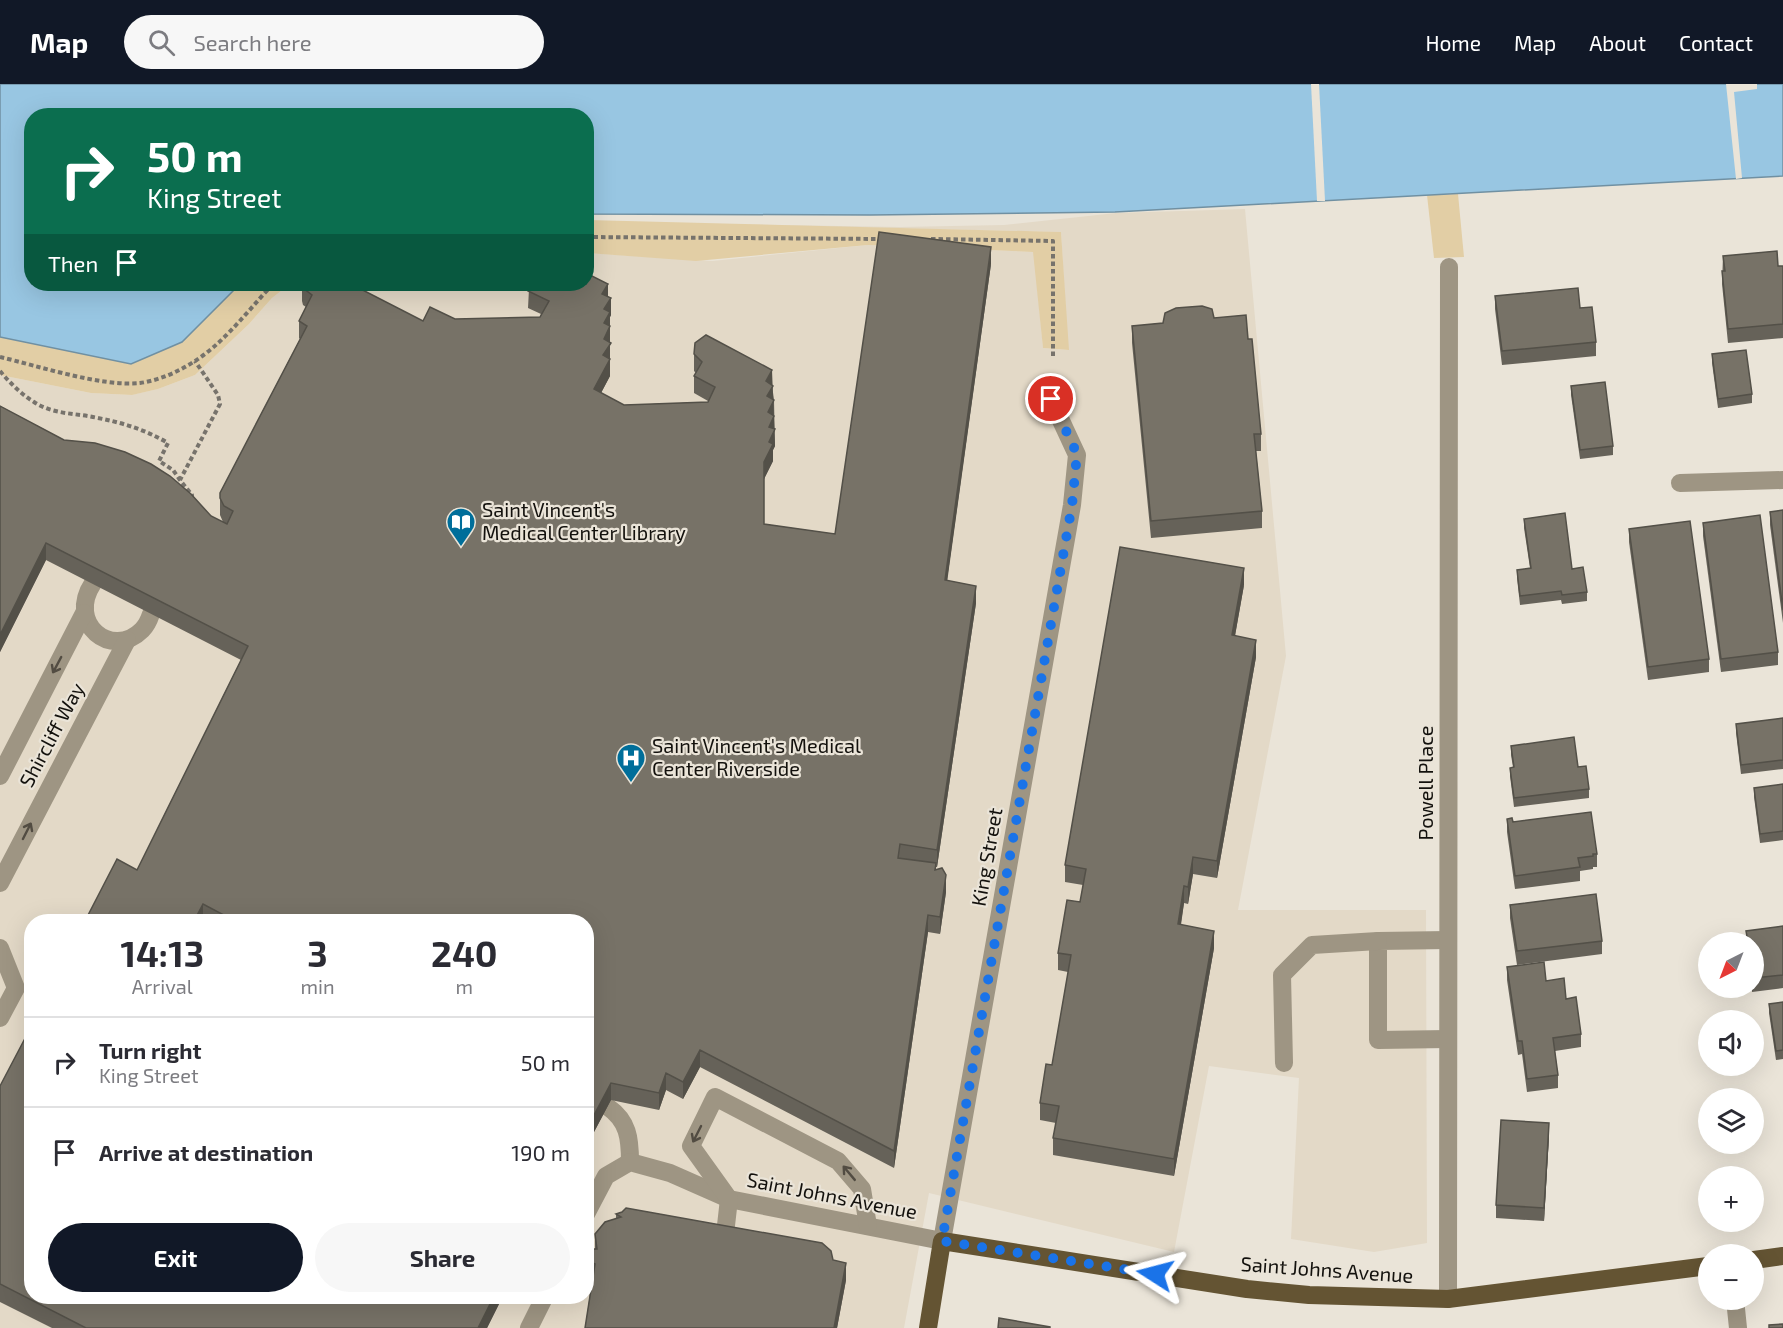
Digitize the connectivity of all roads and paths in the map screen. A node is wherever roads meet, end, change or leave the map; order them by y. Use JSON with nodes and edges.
{"nodes":[{"id":1,"x":594,"y":237,"type":"edge"},
{"id":2,"x":886,"y":239,"type":"edge"},
{"id":3,"x":922,"y":239,"type":"edge"},
{"id":4,"x":1449,"y":267,"type":"dead end"},
{"id":5,"x":266,"y":291,"type":"edge"},
{"id":6,"x":1053,"y":356,"type":"dead end"},
{"id":7,"x":0,"y":357,"type":"edge"},
{"id":8,"x":195,"y":361,"type":"junction"},
{"id":9,"x":0,"y":371,"type":"edge"},
{"id":10,"x":1051,"y":399,"type":"dead end"},
{"id":11,"x":159,"y":461,"type":"junction"},
{"id":12,"x":152,"y":470,"type":"edge"},
{"id":13,"x":180,"y":480,"type":"junction"},
{"id":14,"x":1783,"y":480,"type":"edge"},
{"id":15,"x":1680,"y":483,"type":"dead end"},
{"id":16,"x":191,"y":503,"type":"edge"},
{"id":17,"x":93,"y":584,"type":"edge"},
{"id":18,"x":84,"y":614,"type":"junction"},
{"id":19,"x":151,"y":614,"type":"edge"},
{"id":20,"x":127,"y":640,"type":"junction"},
{"id":21,"x":0,"y":776,"type":"edge"},
{"id":22,"x":0,"y":883,"type":"edge"},
{"id":23,"x":1448,"y":940,"type":"junction"},
{"id":24,"x":1378,"y":941,"type":"junction"},
{"id":25,"x":0,"y":948,"type":"edge"},
{"id":26,"x":0,"y":1018,"type":"edge"},
{"id":27,"x":1448,"y":1039,"type":"junction"},
{"id":28,"x":1284,"y":1063,"type":"dead end"},
{"id":29,"x":608,"y":1107,"type":"edge"},
{"id":30,"x":630,"y":1162,"type":"junction"},
{"id":31,"x":594,"y":1199,"type":"edge"},
{"id":32,"x":729,"y":1199,"type":"junction"},
{"id":33,"x":868,"y":1226,"type":"junction"},
{"id":34,"x":942,"y":1241,"type":"junction"},
{"id":35,"x":724,"y":1243,"type":"edge"},
{"id":36,"x":1783,"y":1256,"type":"edge"},
{"id":37,"x":1764,"y":1259,"type":"edge"},
{"id":38,"x":1698,"y":1267,"type":"edge"},
{"id":39,"x":1448,"y":1299,"type":"junction"},
{"id":40,"x":541,"y":1304,"type":"edge"},
{"id":41,"x":1736,"y":1310,"type":"edge"},
{"id":42,"x":529,"y":1328,"type":"edge"},
{"id":43,"x":928,"y":1328,"type":"edge"},
{"id":44,"x":1738,"y":1328,"type":"edge"}],
"edges":[{"from":1,"to":2,"type":"path"},
{"from":3,"to":6,"type":"path"},
{"from":4,"to":23,"type":"street","name":"Powell Place"},
{"from":5,"to":8,"type":"path"},
{"from":7,"to":8,"type":"path"},
{"from":8,"to":13,"type":"path"},
{"from":9,"to":11,"type":"path"},
{"from":10,"to":34,"type":"street","name":"King Street"},
{"from":11,"to":12,"type":"path"},
{"from":11,"to":13,"type":"path"},
{"from":13,"to":16,"type":"path"},
{"from":14,"to":15,"type":"street"},
{"from":17,"to":18,"type":"street","name":"Shircliff Way"},
{"from":18,"to":20,"type":"street"},
{"from":18,"to":21,"type":"street","name":"Shircliff Way","one_way":true},
{"from":19,"to":20,"type":"street","name":"Shircliff Way"},
{"from":22,"to":20,"type":"street","name":"Shircliff Way","one_way":true},
{"from":23,"to":24,"type":"street"},
{"from":23,"to":27,"type":"street","name":"Powell Place"},
{"from":24,"to":27,"type":"street"},
{"from":24,"to":28,"type":"street"},
{"from":25,"to":26,"type":"street"},
{"from":27,"to":39,"type":"street","name":"Powell Place"},
{"from":29,"to":30,"type":"street"},
{"from":30,"to":31,"type":"street"},
{"from":30,"to":32,"type":"street","name":"Saint Johns Avenue"},
{"from":32,"to":33,"type":"street","name":"Saint Johns Avenue"},
{"from":33,"to":32,"type":"street","one_way":true},
{"from":32,"to":35,"type":"street"},
{"from":33,"to":34,"type":"street","name":"Saint Johns Avenue"},
{"from":34,"to":39,"type":"main road","name":"Saint Johns Avenue"},
{"from":34,"to":43,"type":"main road","name":"King Street"},
{"from":36,"to":37,"type":"main road"},
{"from":38,"to":39,"type":"main road","name":"Saint Johns Avenue"},
{"from":40,"to":42,"type":"street"},
{"from":41,"to":44,"type":"street"}]}
